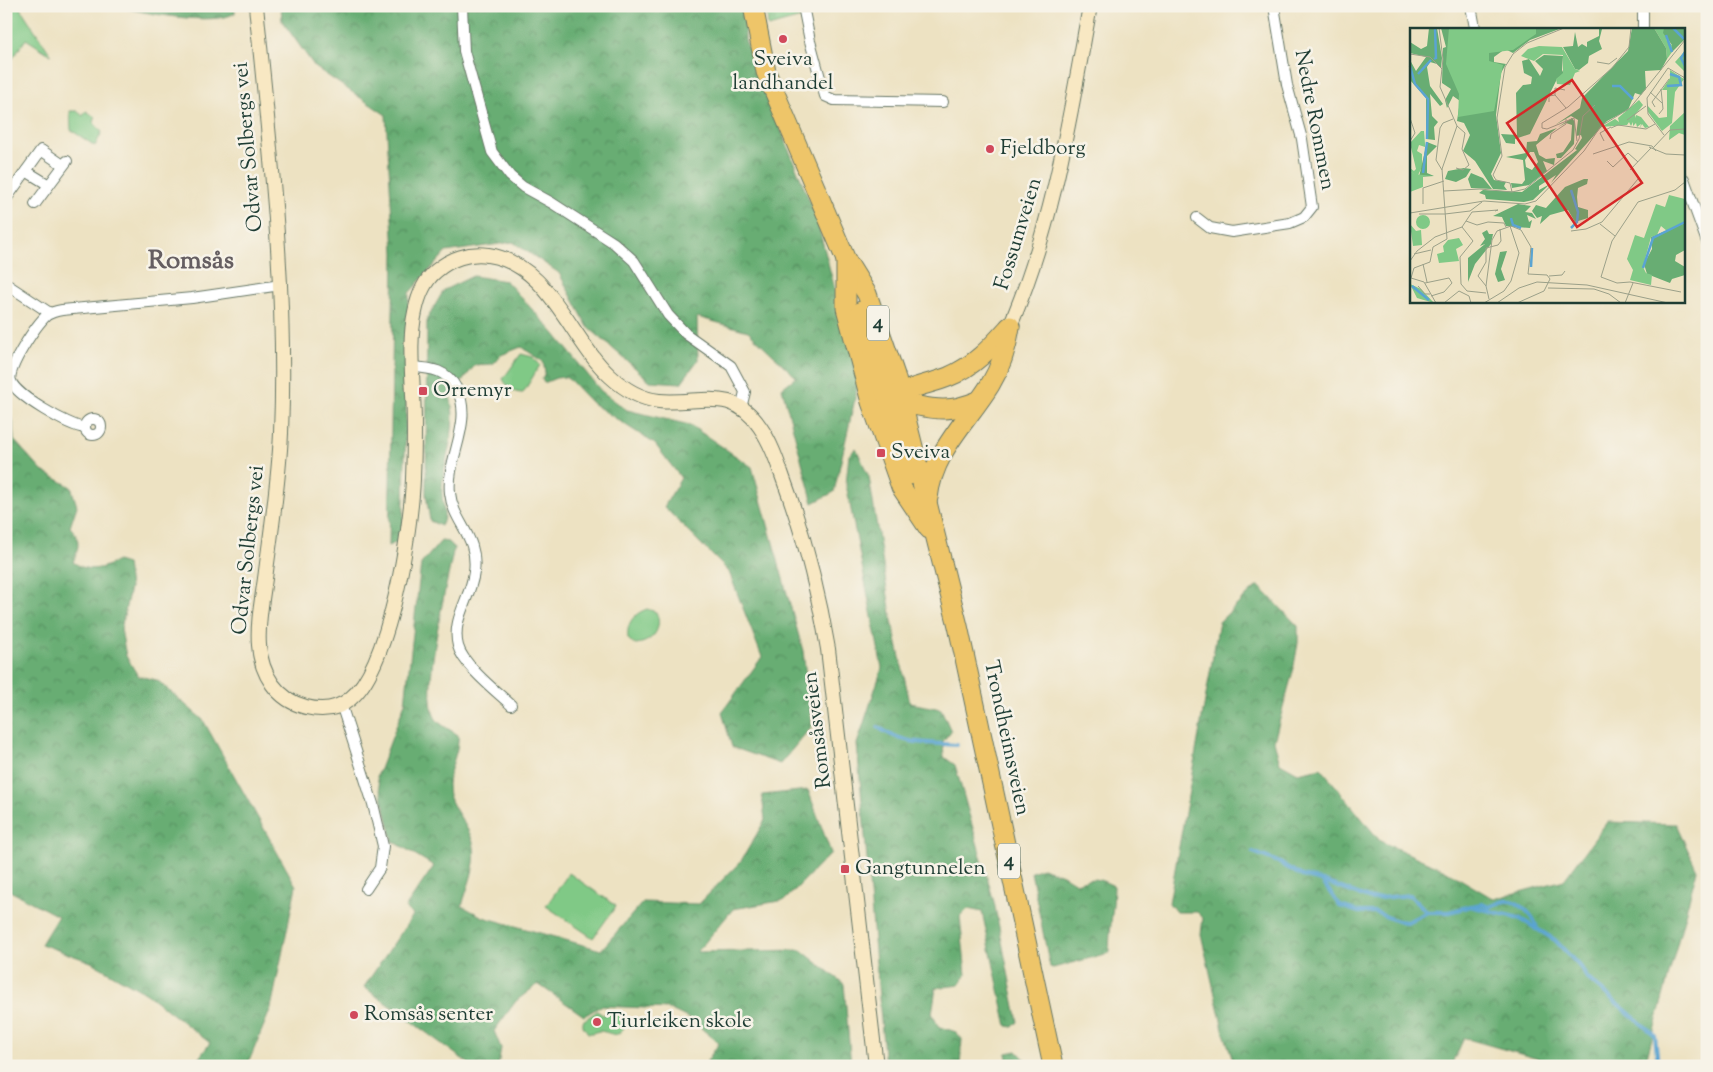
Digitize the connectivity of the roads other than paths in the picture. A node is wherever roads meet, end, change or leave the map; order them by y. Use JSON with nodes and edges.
{"nodes":[{"id":1,"x":256,"y":6,"type":"edge"},
{"id":2,"x":462,"y":6,"type":"edge"},
{"id":3,"x":752,"y":6,"type":"edge"},
{"id":4,"x":803,"y":6,"type":"edge"},
{"id":5,"x":1090,"y":6,"type":"edge"},
{"id":6,"x":1274,"y":6,"type":"edge"},
{"id":7,"x":1471,"y":6,"type":"edge"},
{"id":8,"x":1643,"y":12,"type":"dead end"},
{"id":9,"x":1475,"y":28,"type":"edge"},
{"id":10,"x":1643,"y":28,"type":"edge"},
{"id":11,"x":943,"y":102,"type":"dead end"},
{"id":12,"x":26,"y":171,"type":"junction"},
{"id":13,"x":1686,"y":184,"type":"edge"},
{"id":14,"x":49,"y":185,"type":"junction"},
{"id":15,"x":6,"y":199,"type":"edge"},
{"id":16,"x":35,"y":204,"type":"dead end"},
{"id":17,"x":1197,"y":218,"type":"dead end"},
{"id":18,"x":1707,"y":242,"type":"edge"},
{"id":19,"x":846,"y":260,"type":"junction"},
{"id":20,"x":6,"y":284,"type":"edge"},
{"id":21,"x":281,"y":285,"type":"junction"},
{"id":22,"x":50,"y":313,"type":"junction"},
{"id":23,"x":1010,"y":326,"type":"junction"},
{"id":24,"x":412,"y":367,"type":"junction"},
{"id":25,"x":897,"y":398,"type":"junction"},
{"id":26,"x":978,"y":401,"type":"junction"},
{"id":27,"x":741,"y":408,"type":"junction"},
{"id":28,"x":85,"y":428,"type":"dead end"},
{"id":29,"x":927,"y":506,"type":"junction"},
{"id":30,"x":936,"y":538,"type":"junction"},
{"id":31,"x":342,"y":704,"type":"junction"},
{"id":32,"x":511,"y":705,"type":"dead end"},
{"id":33,"x":366,"y":889,"type":"dead end"},
{"id":34,"x":876,"y":1066,"type":"edge"},
{"id":35,"x":1053,"y":1066,"type":"edge"}],
"edges":[{"from":1,"to":21,"type":"street","name":"Odvar Solbergs vei"},
{"from":2,"to":27,"type":"street"},
{"from":3,"to":19,"type":"highway","name":"Trondheimsveien","number":"4"},
{"from":4,"to":11,"type":"street"},
{"from":5,"to":23,"type":"street","name":"Fossumveien"},
{"from":6,"to":17,"type":"street","name":"Nedre Rommen"},
{"from":7,"to":9,"type":"street"},
{"from":8,"to":10,"type":"street"},
{"from":12,"to":14,"type":"street"},
{"from":12,"to":14,"type":"street"},
{"from":12,"to":15,"type":"street"},
{"from":13,"to":18,"type":"street"},
{"from":14,"to":16,"type":"street"},
{"from":19,"to":25,"type":"highway","name":"Trondheimsveien","number":"4"},
{"from":19,"to":30,"type":"highway","name":"Trondheimsveien","number":"4"},
{"from":20,"to":22,"type":"street"},
{"from":21,"to":22,"type":"street"},
{"from":21,"to":31,"type":"street","name":"Odvar Solbergs vei"},
{"from":22,"to":28,"type":"street"},
{"from":23,"to":25,"type":"highway"},
{"from":23,"to":26,"type":"highway"},
{"from":24,"to":27,"type":"street"},
{"from":24,"to":31,"type":"street"},
{"from":24,"to":32,"type":"street"},
{"from":25,"to":26,"type":"highway"},
{"from":25,"to":29,"type":"highway","name":"Trondheimsveien","number":"4"},
{"from":26,"to":29,"type":"highway"},
{"from":27,"to":34,"type":"street","name":"Romsåsveien"},
{"from":29,"to":30,"type":"highway","name":"Trondheimsveien","number":"4"},
{"from":30,"to":35,"type":"highway","name":"Trondheimsveien","number":"4"},
{"from":31,"to":33,"type":"street"}]}
